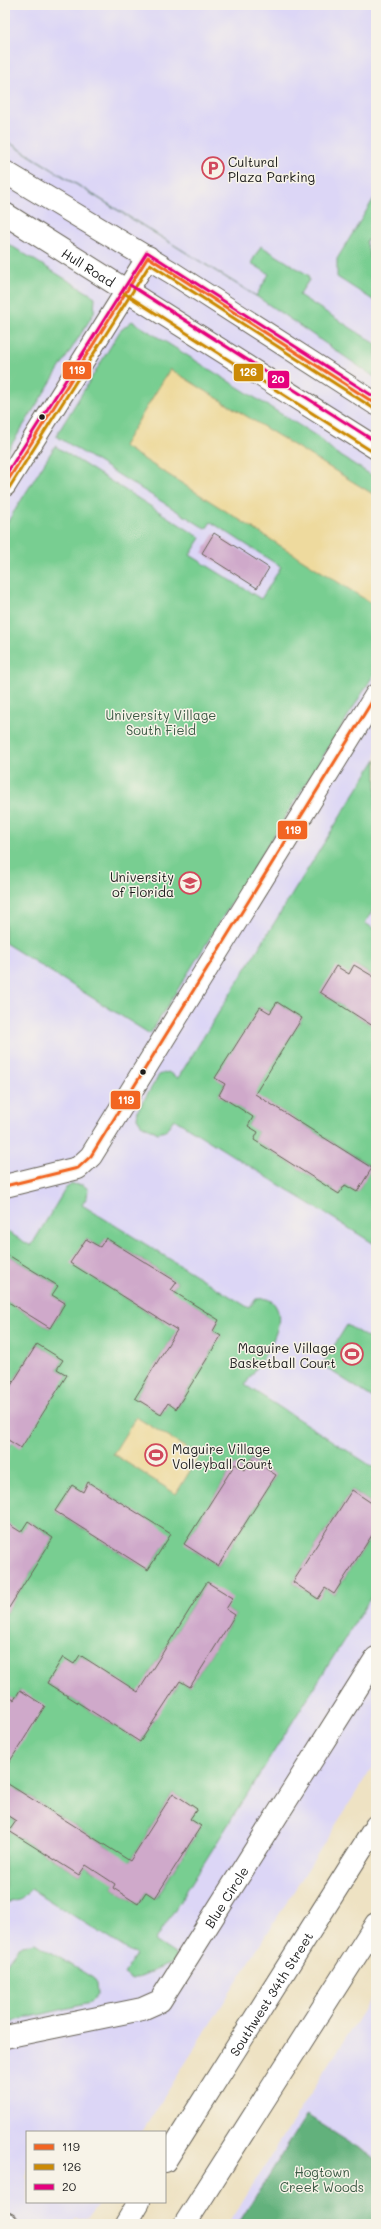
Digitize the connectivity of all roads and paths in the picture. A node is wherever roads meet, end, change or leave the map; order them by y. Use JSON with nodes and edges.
{"nodes":[{"id":1,"x":5,"y":172,"type":"edge"},
{"id":2,"x":5,"y":214,"type":"edge"},
{"id":3,"x":148,"y":257,"type":"junction"},
{"id":4,"x":127,"y":289,"type":"junction"},
{"id":5,"x":376,"y":404,"type":"edge"},
{"id":6,"x":376,"y":448,"type":"edge"},
{"id":7,"x":5,"y":485,"type":"edge"},
{"id":8,"x":376,"y":695,"type":"edge"},
{"id":9,"x":5,"y":1186,"type":"edge"},
{"id":10,"x":376,"y":1658,"type":"edge"},
{"id":11,"x":376,"y":1826,"type":"edge"},
{"id":12,"x":376,"y":1924,"type":"edge"},
{"id":13,"x":5,"y":2037,"type":"edge"},
{"id":14,"x":166,"y":2159,"type":"edge"},
{"id":15,"x":138,"y":2203,"type":"edge"},
{"id":16,"x":126,"y":2224,"type":"edge"},
{"id":17,"x":186,"y":2224,"type":"edge"}],
"edges":[{"from":1,"to":3,"type":"street"},
{"from":2,"to":4,"type":"street","name":"Hull Road"},
{"from":3,"to":4,"type":"street"},
{"from":3,"to":5,"type":"street"},
{"from":4,"to":6,"type":"street","name":"Hull Road"},
{"from":4,"to":7,"type":"street"},
{"from":8,"to":9,"type":"street"},
{"from":10,"to":13,"type":"street","name":"Blue Circle"},
{"from":11,"to":14,"type":"street","name":"Southwest 34th Street"},
{"from":12,"to":17,"type":"street"},
{"from":15,"to":16,"type":"street"}]}
